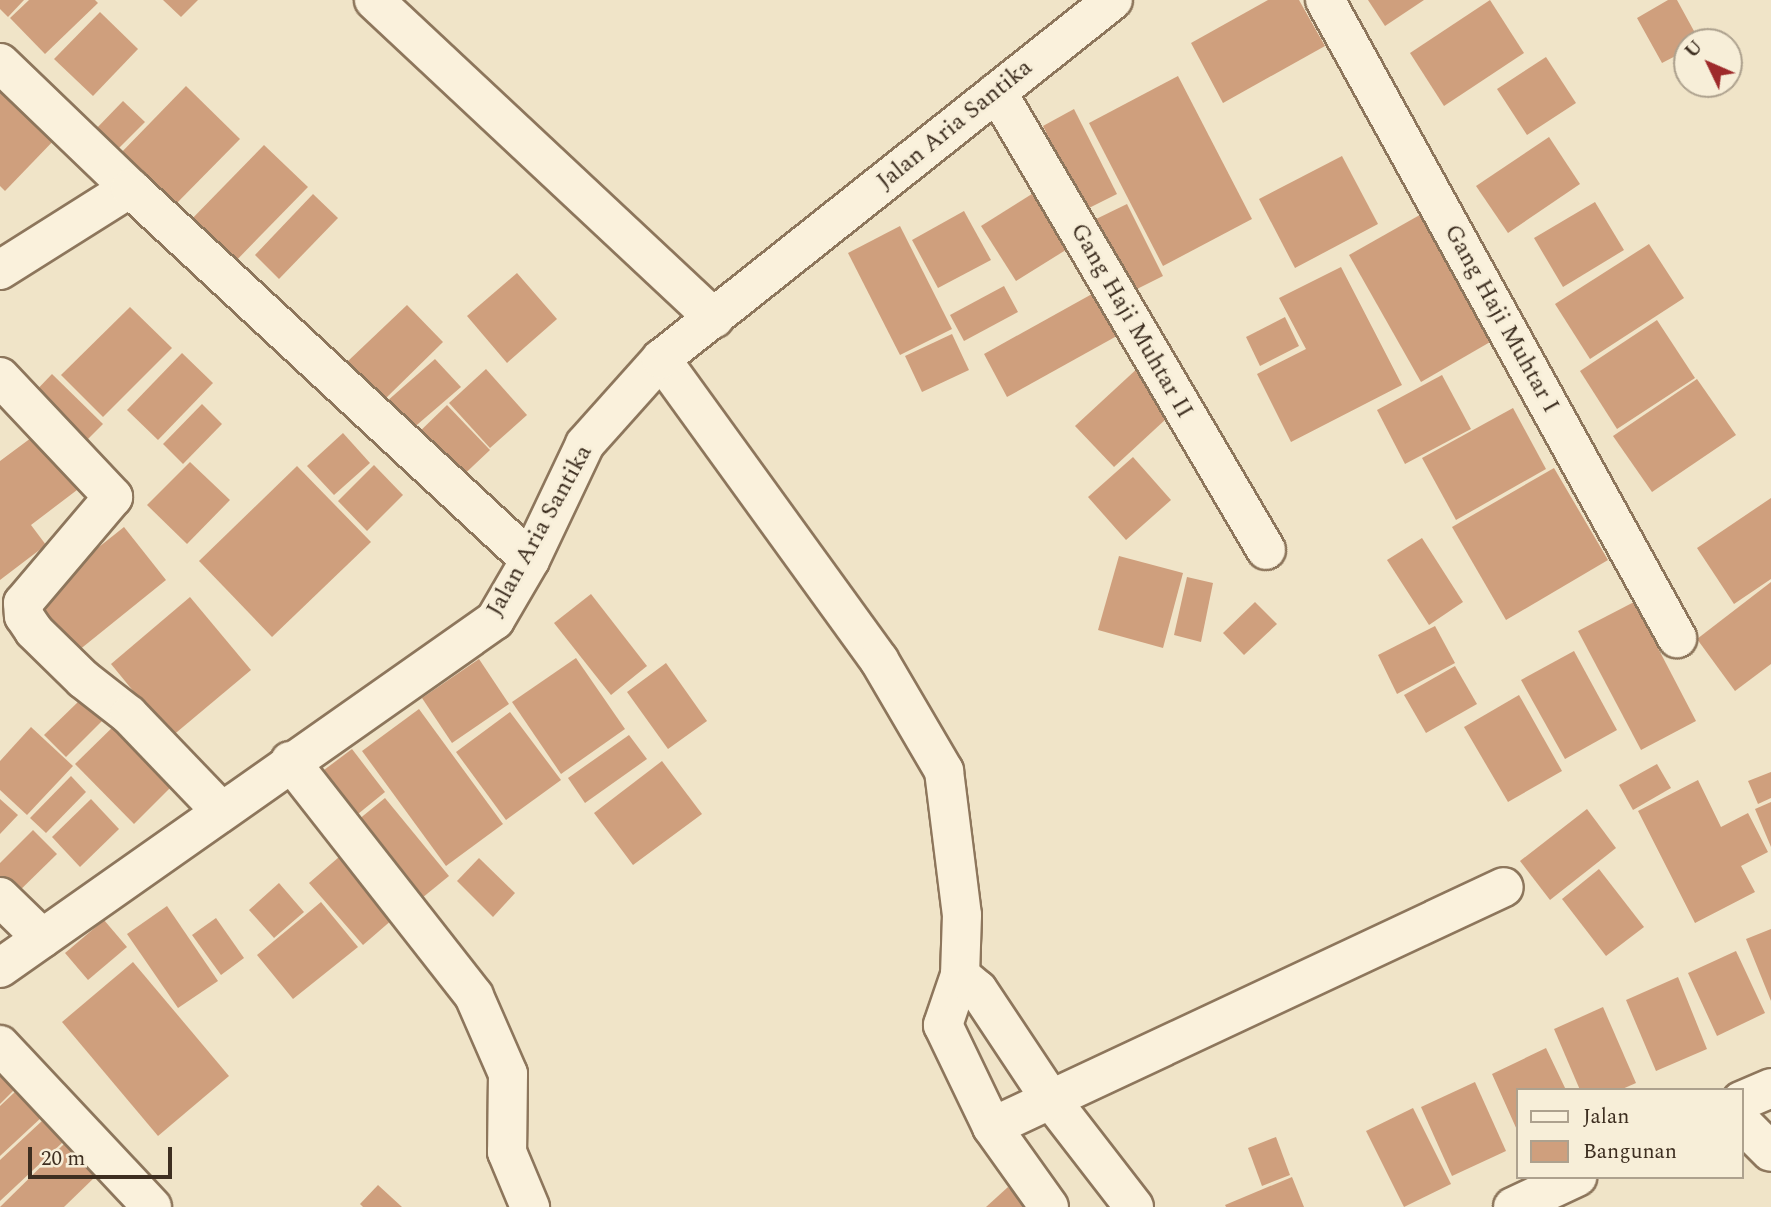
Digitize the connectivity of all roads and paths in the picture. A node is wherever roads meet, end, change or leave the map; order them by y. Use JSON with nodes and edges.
{"nodes":[{"id":1,"x":374,"y":0,"type":"edge"},
{"id":2,"x":1113,"y":0,"type":"edge"},
{"id":3,"x":1325,"y":0,"type":"edge"},
{"id":4,"x":0,"y":64,"type":"edge"},
{"id":5,"x":997,"y":92,"type":"junction"},
{"id":6,"x":130,"y":188,"type":"junction"},
{"id":7,"x":0,"y":270,"type":"edge"},
{"id":8,"x":715,"y":318,"type":"junction"},
{"id":9,"x":661,"y":359,"type":"junction"},
{"id":10,"x":0,"y":377,"type":"edge"},
{"id":11,"x":1266,"y":551,"type":"dead end"},
{"id":12,"x":530,"y":560,"type":"junction"},
{"id":13,"x":11,"y":612,"type":"edge"},
{"id":14,"x":1677,"y":638,"type":"dead end"},
{"id":15,"x":290,"y":761,"type":"junction"},
{"id":16,"x":220,"y":810,"type":"junction"},
{"id":17,"x":1504,"y":887,"type":"dead end"},
{"id":18,"x":0,"y":897,"type":"edge"},
{"id":19,"x":42,"y":938,"type":"junction"},
{"id":20,"x":0,"y":968,"type":"edge"},
{"id":21,"x":960,"y":975,"type":"junction"},
{"id":22,"x":0,"y":1045,"type":"edge"},
{"id":23,"x":1771,"y":1088,"type":"edge"},
{"id":24,"x":1049,"y":1097,"type":"junction"},
{"id":25,"x":1743,"y":1100,"type":"edge"},
{"id":26,"x":1743,"y":1124,"type":"edge"},
{"id":27,"x":992,"y":1127,"type":"junction"},
{"id":28,"x":1771,"y":1152,"type":"edge"},
{"id":29,"x":1573,"y":1179,"type":"edge"},
{"id":30,"x":152,"y":1207,"type":"edge"},
{"id":31,"x":530,"y":1207,"type":"edge"},
{"id":32,"x":1049,"y":1207,"type":"edge"},
{"id":33,"x":1134,"y":1207,"type":"edge"},
{"id":34,"x":1513,"y":1207,"type":"edge"}],
"edges":[{"from":1,"to":8,"type":"street"},
{"from":2,"to":5,"type":"street","name":"Jalan Aria Santika"},
{"from":3,"to":14,"type":"street","name":"Gang Haji Muhtar I"},
{"from":4,"to":6,"type":"street"},
{"from":5,"to":8,"type":"street","name":"Jalan Aria Santika"},
{"from":5,"to":11,"type":"street","name":"Gang Haji Muhtar II"},
{"from":6,"to":7,"type":"street"},
{"from":6,"to":12,"type":"street"},
{"from":8,"to":9,"type":"street","name":"Jalan Aria Santika"},
{"from":9,"to":12,"type":"street","name":"Jalan Aria Santika"},
{"from":9,"to":21,"type":"street"},
{"from":10,"to":13,"type":"street"},
{"from":12,"to":15,"type":"street","name":"Jalan Aria Santika"},
{"from":13,"to":16,"type":"street"},
{"from":15,"to":16,"type":"street","name":"Jalan Aria Santika"},
{"from":15,"to":31,"type":"street"},
{"from":16,"to":19,"type":"street","name":"Jalan Aria Santika"},
{"from":17,"to":24,"type":"street"},
{"from":18,"to":19,"type":"street"},
{"from":19,"to":20,"type":"street","name":"Jalan Aria Santika"},
{"from":21,"to":24,"type":"street"},
{"from":21,"to":27,"type":"street"},
{"from":22,"to":30,"type":"street"},
{"from":23,"to":25,"type":"street"},
{"from":24,"to":27,"type":"street"},
{"from":24,"to":33,"type":"street"},
{"from":26,"to":28,"type":"street"},
{"from":27,"to":32,"type":"street"},
{"from":29,"to":34,"type":"street"}]}
